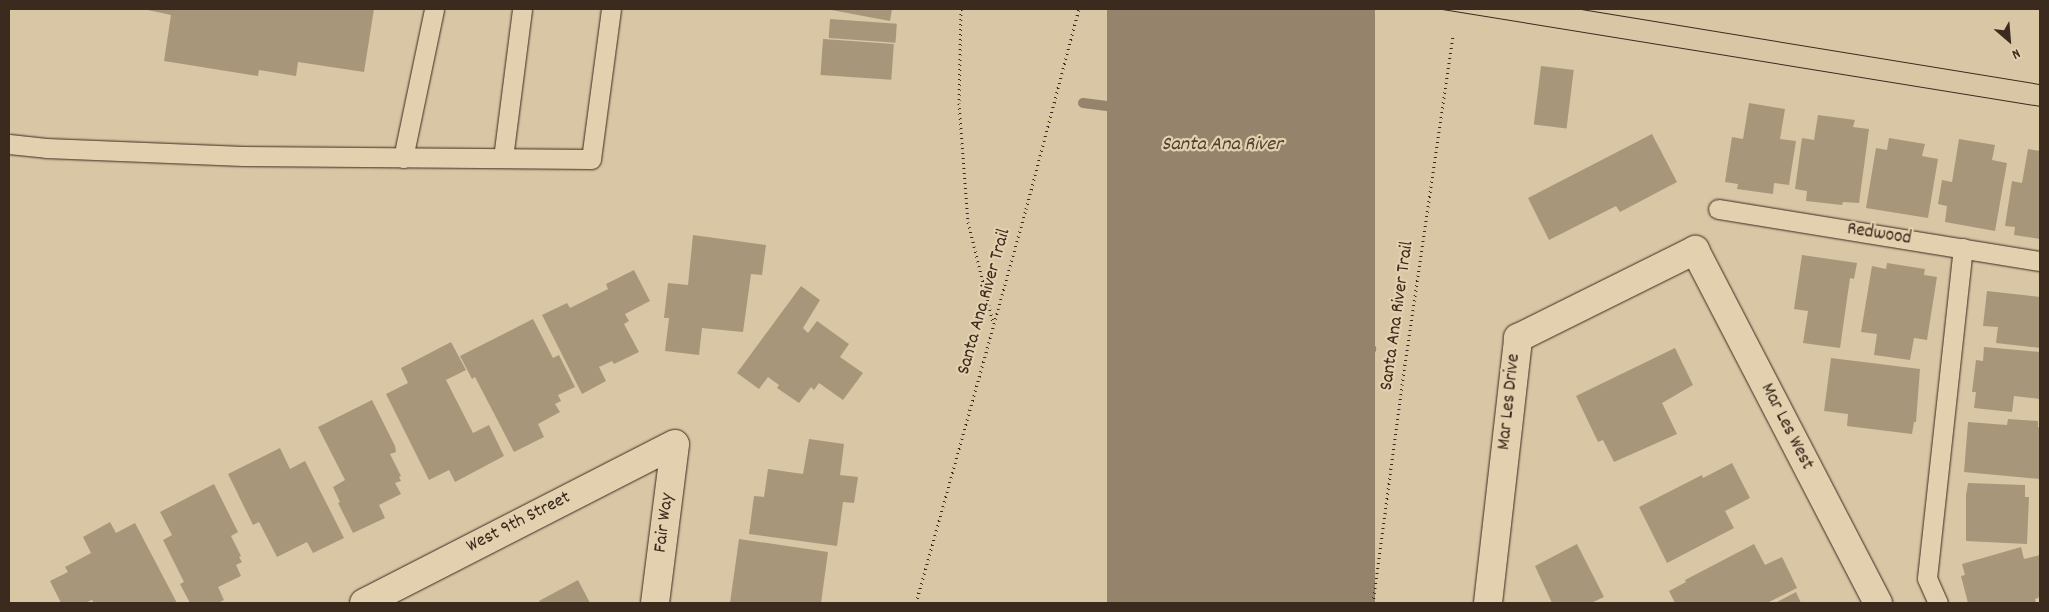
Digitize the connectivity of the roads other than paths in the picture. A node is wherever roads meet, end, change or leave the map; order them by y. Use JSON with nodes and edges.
{"nodes":[{"id":1,"x":434,"y":9,"type":"edge"},
{"id":2,"x":522,"y":9,"type":"edge"},
{"id":3,"x":611,"y":9,"type":"edge"},
{"id":4,"x":9,"y":144,"type":"edge"},
{"id":5,"x":403,"y":158,"type":"junction"},
{"id":6,"x":503,"y":158,"type":"junction"},
{"id":7,"x":1718,"y":209,"type":"dead end"},
{"id":8,"x":1963,"y":248,"type":"junction"},
{"id":9,"x":1695,"y":250,"type":"joint"},
{"id":10,"x":2040,"y":261,"type":"edge"},
{"id":11,"x":675,"y":444,"type":"joint"},
{"id":12,"x":364,"y":603,"type":"edge"},
{"id":13,"x":655,"y":603,"type":"edge"},
{"id":14,"x":1488,"y":603,"type":"edge"},
{"id":15,"x":1878,"y":603,"type":"edge"},
{"id":16,"x":1938,"y":603,"type":"edge"}],
"edges":[{"from":1,"to":5,"type":"lane"},
{"from":2,"to":6,"type":"lane"},
{"from":3,"to":6,"type":"lane"},
{"from":4,"to":5,"type":"lane"},
{"from":5,"to":6,"type":"lane"},
{"from":7,"to":8,"type":"lane","name":"Redwood"},
{"from":8,"to":10,"type":"lane","name":"Redwood"},
{"from":8,"to":16,"type":"lane"},
{"from":9,"to":14,"type":"street","name":"Mar Les Drive"},
{"from":9,"to":15,"type":"street","name":"Mar Les West"},
{"from":11,"to":12,"type":"street","name":"West 9th Street"},
{"from":11,"to":13,"type":"street","name":"Fair Way"}]}
